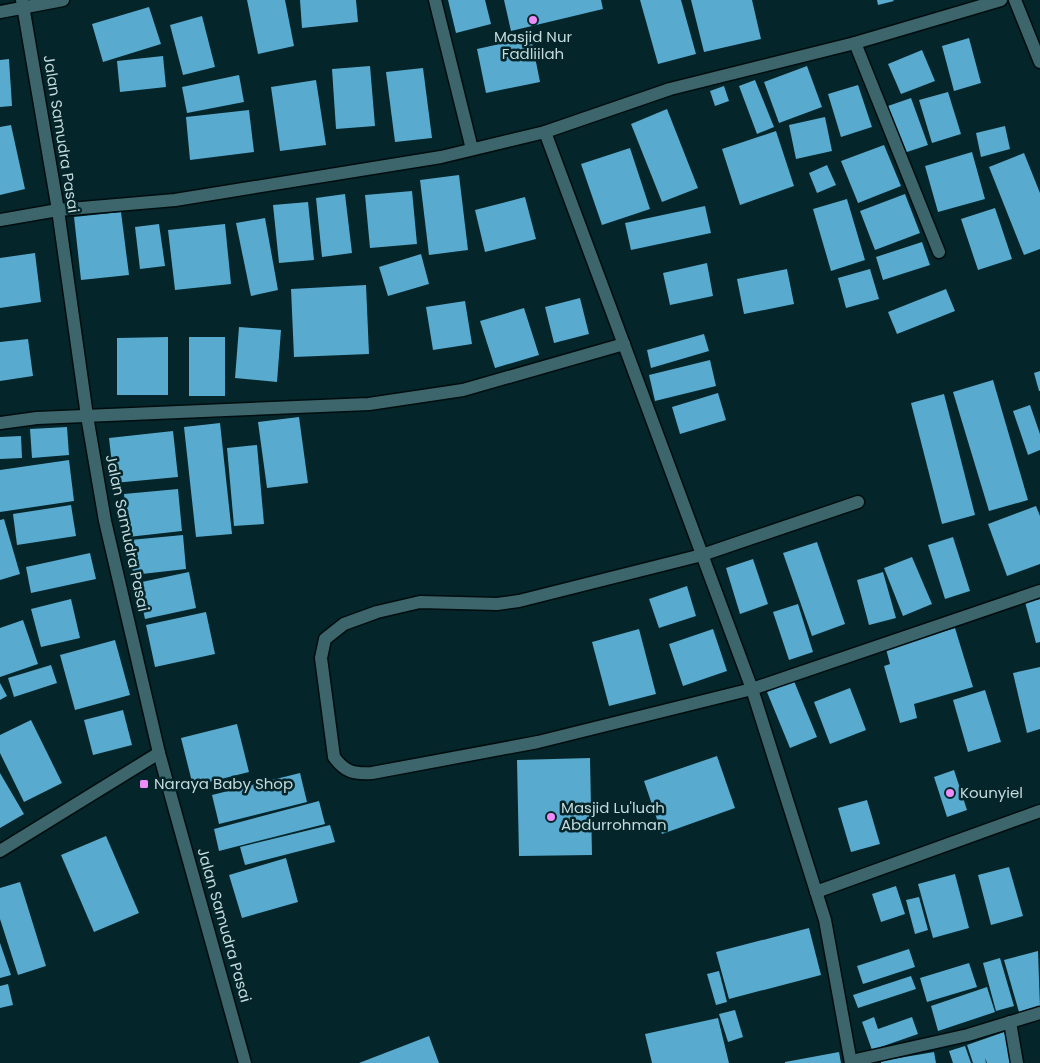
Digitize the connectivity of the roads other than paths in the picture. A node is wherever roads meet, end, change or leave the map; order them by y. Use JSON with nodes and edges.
{"nodes":[{"id":1,"x":63,"y":0,"type":"edge"},
{"id":2,"x":435,"y":0,"type":"edge"},
{"id":3,"x":1001,"y":0,"type":"edge"},
{"id":4,"x":1015,"y":0,"type":"edge"},
{"id":5,"x":23,"y":4,"type":"edge"},
{"id":6,"x":0,"y":12,"type":"edge"},
{"id":7,"x":855,"y":43,"type":"junction"},
{"id":8,"x":1040,"y":62,"type":"edge"},
{"id":9,"x":544,"y":132,"type":"junction"},
{"id":10,"x":472,"y":150,"type":"junction"},
{"id":11,"x":58,"y":210,"type":"junction"},
{"id":12,"x":0,"y":220,"type":"edge"},
{"id":13,"x":939,"y":252,"type":"dead end"},
{"id":14,"x":626,"y":349,"type":"junction"},
{"id":15,"x":87,"y":416,"type":"junction"},
{"id":16,"x":0,"y":422,"type":"edge"},
{"id":17,"x":858,"y":502,"type":"dead end"},
{"id":18,"x":702,"y":554,"type":"junction"},
{"id":19,"x":1040,"y":591,"type":"edge"},
{"id":20,"x":752,"y":689,"type":"junction"},
{"id":21,"x":159,"y":753,"type":"junction"},
{"id":22,"x":1040,"y":811,"type":"edge"},
{"id":23,"x":0,"y":851,"type":"edge"},
{"id":24,"x":816,"y":892,"type":"junction"},
{"id":25,"x":1040,"y":1013,"type":"edge"},
{"id":26,"x":1010,"y":1022,"type":"junction"},
{"id":27,"x":851,"y":1062,"type":"edge"},
{"id":28,"x":245,"y":1063,"type":"edge"},
{"id":29,"x":1018,"y":1063,"type":"edge"}],
"edges":[{"from":1,"to":5,"type":"street"},
{"from":2,"to":10,"type":"street"},
{"from":3,"to":7,"type":"street"},
{"from":4,"to":8,"type":"street"},
{"from":5,"to":6,"type":"street"},
{"from":5,"to":11,"type":"street","name":"Jalan Samudra Pasai"},
{"from":7,"to":9,"type":"street"},
{"from":7,"to":13,"type":"street"},
{"from":9,"to":10,"type":"street"},
{"from":9,"to":14,"type":"street"},
{"from":10,"to":11,"type":"street"},
{"from":11,"to":12,"type":"street"},
{"from":11,"to":15,"type":"street","name":"Jalan Samudra Pasai"},
{"from":14,"to":15,"type":"street"},
{"from":14,"to":18,"type":"street"},
{"from":15,"to":16,"type":"street"},
{"from":15,"to":21,"type":"street","name":"Jalan Samudra Pasai"},
{"from":17,"to":18,"type":"street"},
{"from":18,"to":20,"type":"street"},
{"from":18,"to":20,"type":"street"},
{"from":19,"to":20,"type":"street"},
{"from":20,"to":24,"type":"street"},
{"from":21,"to":23,"type":"street"},
{"from":21,"to":28,"type":"street","name":"Jalan Samudra Pasai"},
{"from":22,"to":24,"type":"street"},
{"from":24,"to":27,"type":"street"},
{"from":25,"to":26,"type":"street"},
{"from":26,"to":27,"type":"street"},
{"from":26,"to":29,"type":"street"}]}
